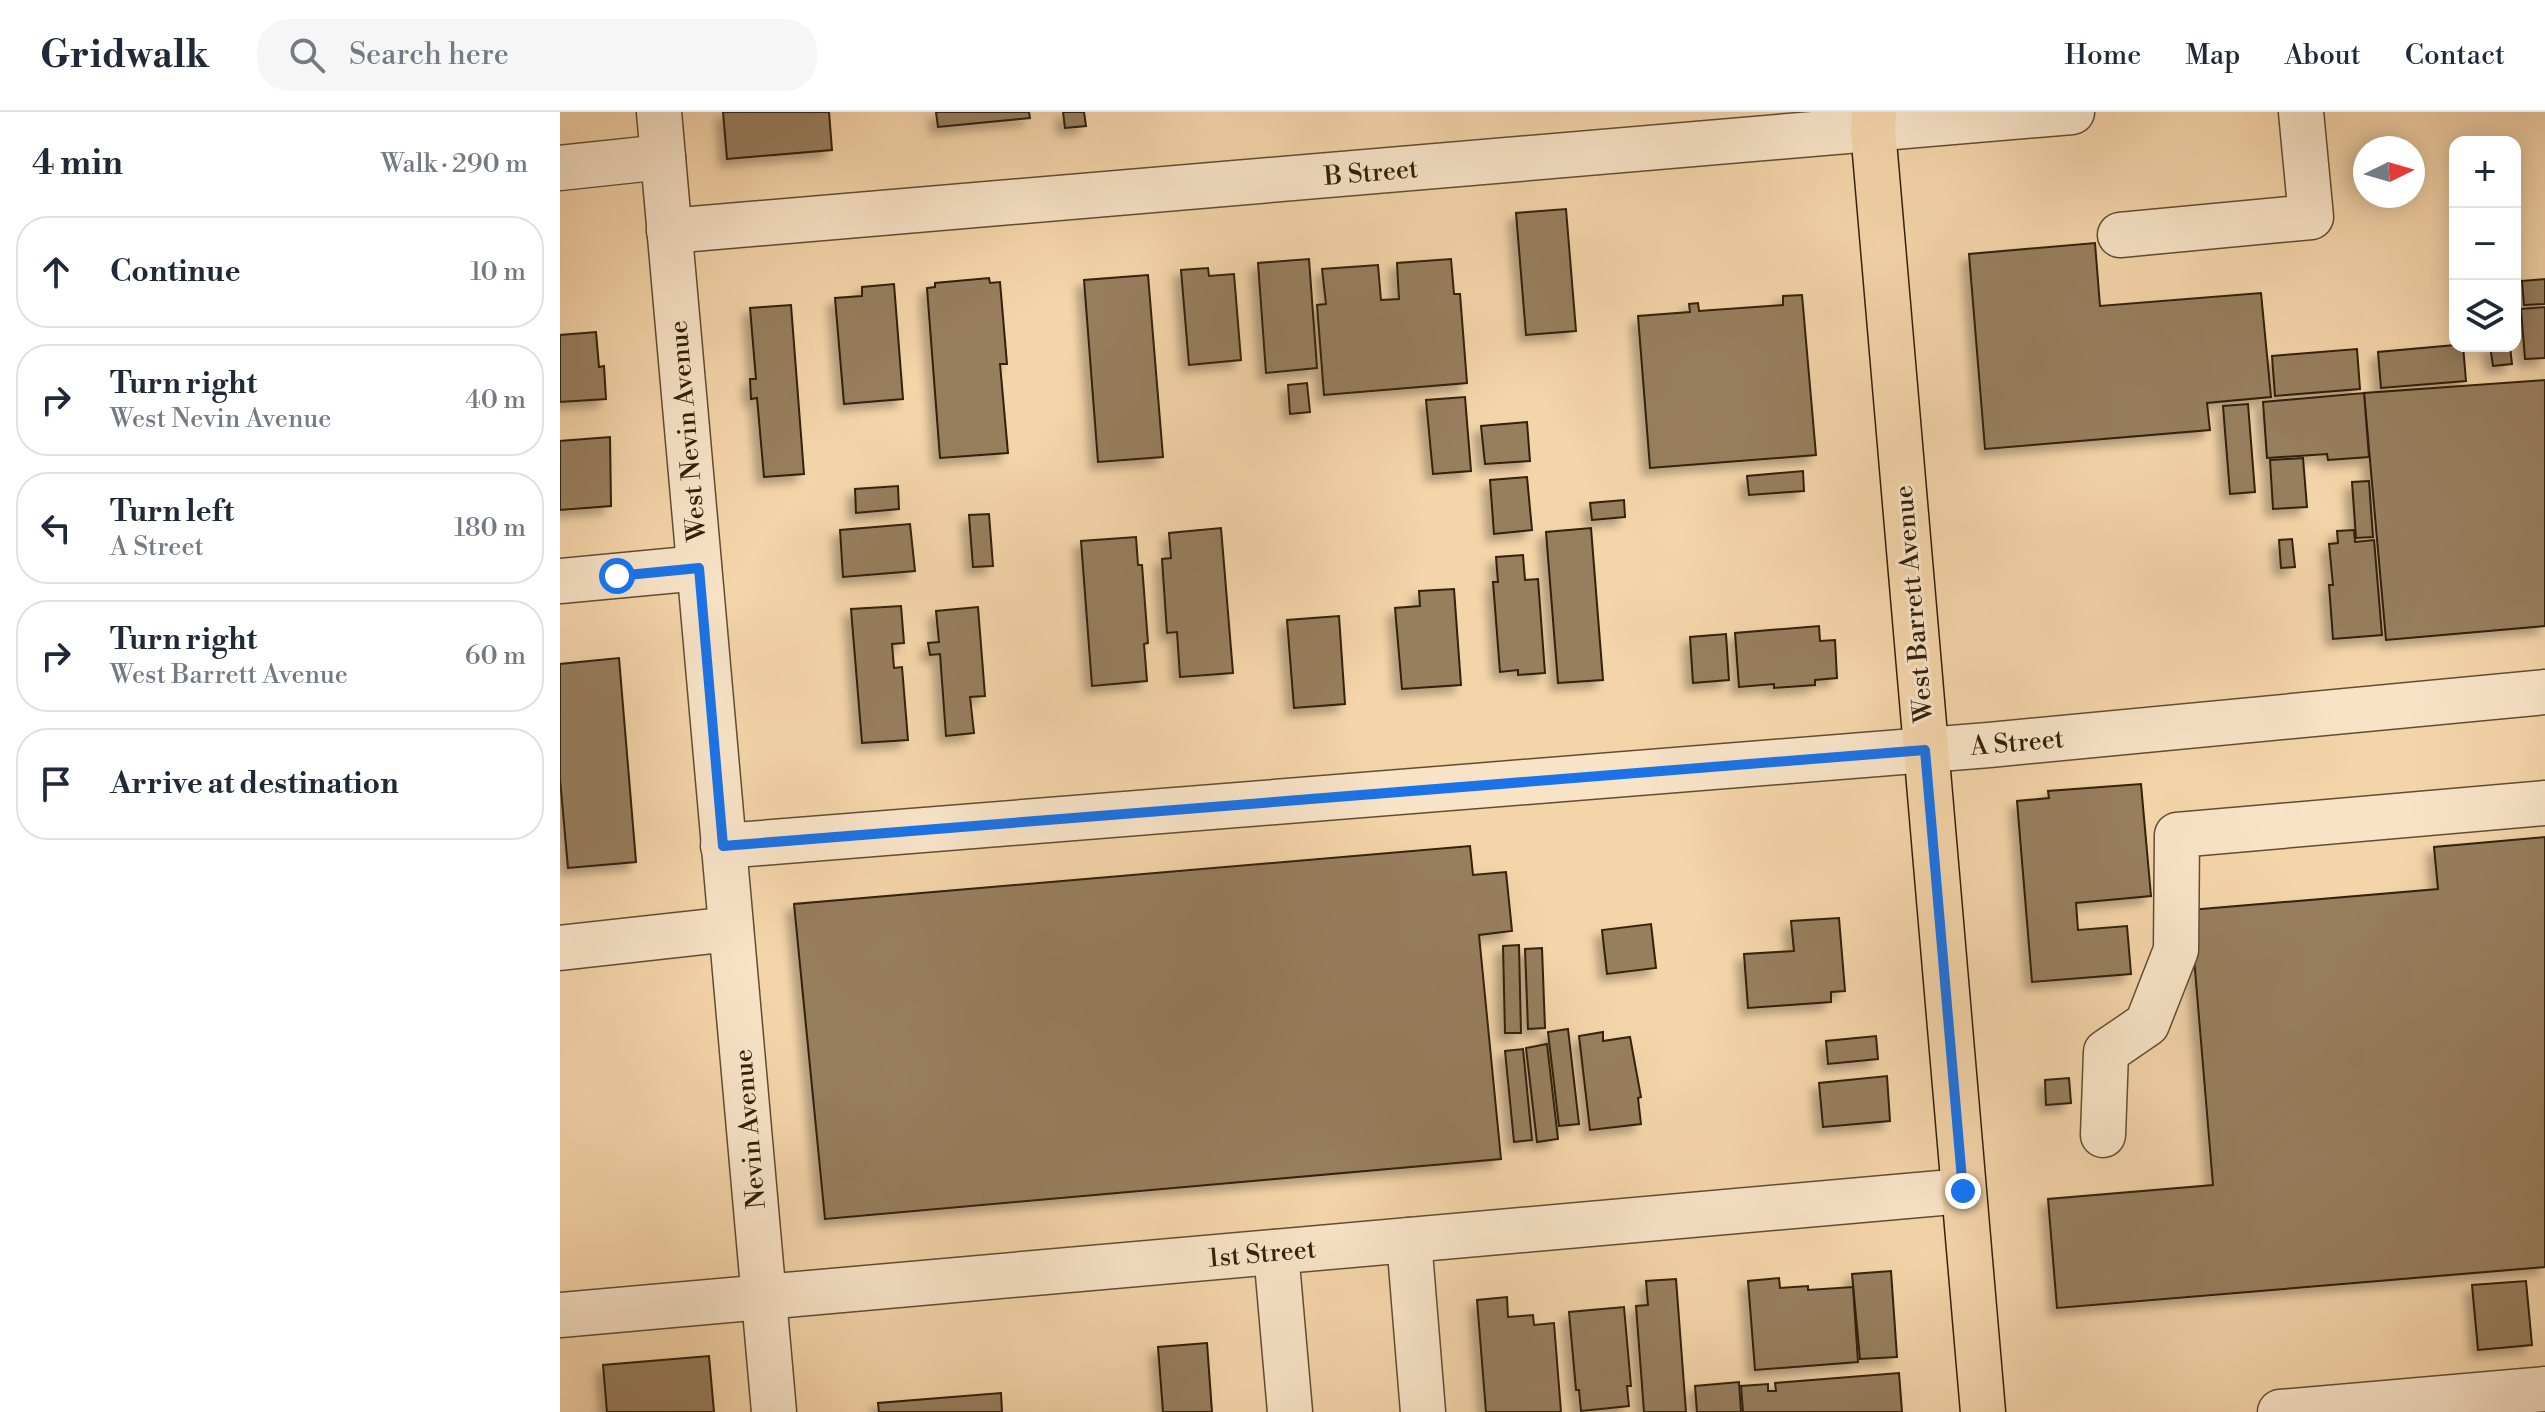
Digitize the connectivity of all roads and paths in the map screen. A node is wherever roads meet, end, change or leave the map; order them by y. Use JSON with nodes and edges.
{"nodes":[{"id":1,"x":659,"y":112,"type":"edge"},
{"id":2,"x":2072,"y":112,"type":"edge"},
{"id":3,"x":2301,"y":112,"type":"edge"},
{"id":4,"x":1873,"y":121,"type":"edge"},
{"id":5,"x":663,"y":157,"type":"junction"},
{"id":6,"x":560,"y":168,"type":"edge"},
{"id":7,"x":669,"y":231,"type":"junction"},
{"id":8,"x":2120,"y":235,"type":"dead end"},
{"id":9,"x":699,"y":568,"type":"junction"},
{"id":10,"x":560,"y":581,"type":"edge"},
{"id":11,"x":2545,"y":692,"type":"edge"},
{"id":12,"x":1925,"y":750,"type":"junction"},
{"id":13,"x":2545,"y":803,"type":"edge"},
{"id":14,"x":723,"y":846,"type":"junction"},
{"id":15,"x":731,"y":929,"type":"junction"},
{"id":16,"x":560,"y":948,"type":"edge"},
{"id":17,"x":2103,"y":1135,"type":"dead end"},
{"id":18,"x":1963,"y":1191,"type":"junction"},
{"id":19,"x":1409,"y":1240,"type":"junction"},
{"id":20,"x":1276,"y":1252,"type":"junction"},
{"id":21,"x":764,"y":1296,"type":"junction"},
{"id":22,"x":560,"y":1315,"type":"edge"},
{"id":23,"x":2545,"y":1389,"type":"edge"},
{"id":24,"x":774,"y":1412,"type":"edge"},
{"id":25,"x":1290,"y":1412,"type":"edge"},
{"id":26,"x":1423,"y":1412,"type":"edge"},
{"id":27,"x":1983,"y":1412,"type":"edge"},
{"id":28,"x":2280,"y":1412,"type":"edge"}],
"edges":[{"from":1,"to":5,"type":"street","name":"West Nevin Avenue"},
{"from":2,"to":4,"type":"street","name":"B Street"},
{"from":3,"to":8,"type":"street"},
{"from":4,"to":7,"type":"street","name":"B Street"},
{"from":4,"to":12,"type":"main road","name":"West Barrett Avenue"},
{"from":5,"to":6,"type":"street"},
{"from":5,"to":7,"type":"street","name":"West Nevin Avenue"},
{"from":7,"to":9,"type":"street","name":"West Nevin Avenue"},
{"from":9,"to":10,"type":"street"},
{"from":9,"to":14,"type":"street","name":"West Nevin Avenue"},
{"from":11,"to":12,"type":"street","name":"A Street"},
{"from":12,"to":14,"type":"street","name":"A Street"},
{"from":12,"to":18,"type":"main road","name":"West Barrett Avenue"},
{"from":13,"to":17,"type":"street"},
{"from":14,"to":15,"type":"street","name":"Nevin Avenue"},
{"from":15,"to":16,"type":"street"},
{"from":15,"to":21,"type":"street","name":"Nevin Avenue"},
{"from":18,"to":19,"type":"street","name":"1st Street"},
{"from":18,"to":27,"type":"main road","name":"West Barrett Avenue"},
{"from":19,"to":20,"type":"street","name":"1st Street"},
{"from":19,"to":26,"type":"street"},
{"from":20,"to":21,"type":"street","name":"1st Street"},
{"from":20,"to":25,"type":"street"},
{"from":21,"to":22,"type":"street","name":"1st Street"},
{"from":21,"to":24,"type":"street","name":"Nevin Avenue"},
{"from":23,"to":28,"type":"street"}]}
